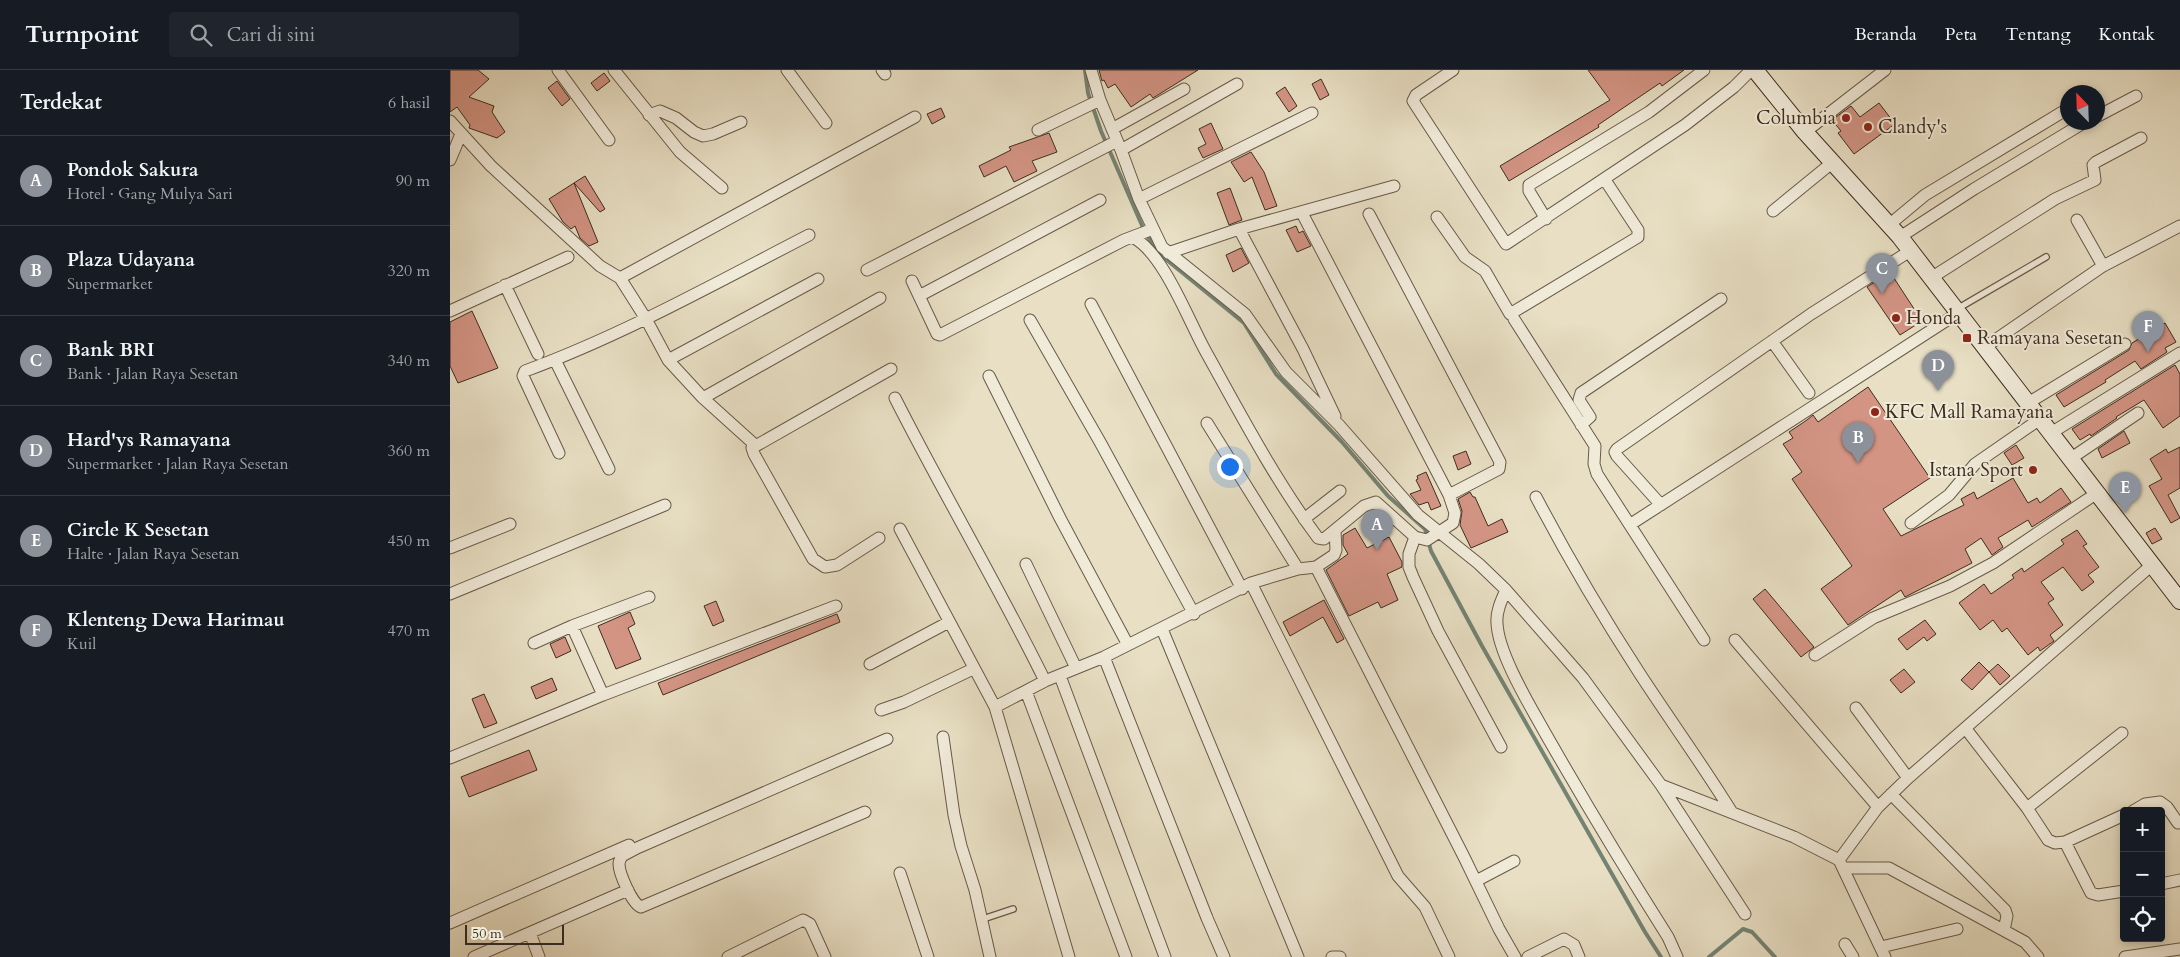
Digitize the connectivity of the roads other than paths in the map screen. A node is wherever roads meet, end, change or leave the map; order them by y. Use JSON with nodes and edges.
{"nodes":[{"id":1,"x":558,"y":70,"type":"edge"},
{"id":2,"x":614,"y":70,"type":"edge"},
{"id":3,"x":786,"y":70,"type":"edge"},
{"id":4,"x":1091,"y":70,"type":"edge"},
{"id":5,"x":1454,"y":70,"type":"edge"},
{"id":6,"x":1704,"y":70,"type":"edge"},
{"id":7,"x":1751,"y":70,"type":"edge"},
{"id":8,"x":1755,"y":70,"type":"edge"},
{"id":9,"x":1885,"y":70,"type":"edge"},
{"id":10,"x":1237,"y":84,"type":"dead end"},
{"id":11,"x":1184,"y":89,"type":"dead end"},
{"id":12,"x":2136,"y":96,"type":"dead end"},
{"id":13,"x":1094,"y":102,"type":"junction"},
{"id":14,"x":2105,"y":112,"type":"edge"},
{"id":15,"x":1312,"y":113,"type":"dead end"},
{"id":16,"x":2060,"y":113,"type":"edge"},
{"id":17,"x":649,"y":115,"type":"junction"},
{"id":18,"x":915,"y":117,"type":"dead end"},
{"id":19,"x":450,"y":121,"type":"edge"},
{"id":20,"x":741,"y":122,"type":"dead end"},
{"id":21,"x":826,"y":122,"type":"dead end"},
{"id":22,"x":1038,"y":130,"type":"dead end"},
{"id":23,"x":1112,"y":130,"type":"junction"},
{"id":24,"x":2072,"y":130,"type":"edge"},
{"id":25,"x":1805,"y":132,"type":"junction"},
{"id":26,"x":461,"y":134,"type":"junction"},
{"id":27,"x":2141,"y":138,"type":"dead end"},
{"id":28,"x":609,"y":140,"type":"dead end"},
{"id":29,"x":1114,"y":146,"type":"junction"},
{"id":30,"x":450,"y":160,"type":"edge"},
{"id":31,"x":1834,"y":162,"type":"junction"},
{"id":32,"x":1605,"y":180,"type":"junction"},
{"id":33,"x":1394,"y":186,"type":"dead end"},
{"id":34,"x":722,"y":188,"type":"dead end"},
{"id":35,"x":1139,"y":199,"type":"junction"},
{"id":36,"x":1100,"y":200,"type":"dead end"},
{"id":37,"x":1773,"y":211,"type":"dead end"},
{"id":38,"x":1302,"y":213,"type":"junction"},
{"id":39,"x":1369,"y":214,"type":"dead end"},
{"id":40,"x":1437,"y":217,"type":"dead end"},
{"id":41,"x":1546,"y":219,"type":"junction"},
{"id":42,"x":2077,"y":220,"type":"dead end"},
{"id":43,"x":1889,"y":225,"type":"junction"},
{"id":44,"x":2180,"y":226,"type":"edge"},
{"id":45,"x":1239,"y":229,"type":"junction"},
{"id":46,"x":1152,"y":230,"type":"junction"},
{"id":47,"x":809,"y":235,"type":"dead end"},
{"id":48,"x":1136,"y":237,"type":"junction"},
{"id":49,"x":1900,"y":237,"type":"junction"},
{"id":50,"x":1910,"y":251,"type":"junction"},
{"id":51,"x":1168,"y":253,"type":"junction"},
{"id":52,"x":568,"y":257,"type":"dead end"},
{"id":53,"x":2046,"y":257,"type":"dead end"},
{"id":54,"x":2103,"y":266,"type":"junction"},
{"id":55,"x":867,"y":270,"type":"dead end"},
{"id":56,"x":620,"y":278,"type":"junction"},
{"id":57,"x":1931,"y":278,"type":"junction"},
{"id":58,"x":818,"y":279,"type":"dead end"},
{"id":59,"x":912,"y":282,"type":"dead end"},
{"id":60,"x":505,"y":286,"type":"junction"},
{"id":61,"x":919,"y":296,"type":"junction"},
{"id":62,"x":880,"y":298,"type":"dead end"},
{"id":63,"x":1721,"y":299,"type":"dead end"},
{"id":64,"x":1091,"y":304,"type":"dead end"},
{"id":65,"x":450,"y":310,"type":"edge"},
{"id":66,"x":1957,"y":311,"type":"junction"},
{"id":67,"x":646,"y":319,"type":"junction"},
{"id":68,"x":1514,"y":319,"type":"dead end"},
{"id":69,"x":1030,"y":320,"type":"dead end"},
{"id":70,"x":1772,"y":341,"type":"junction"},
{"id":71,"x":2125,"y":344,"type":"dead end"},
{"id":72,"x":1985,"y":347,"type":"junction"},
{"id":73,"x":2180,"y":353,"type":"edge"},
{"id":74,"x":538,"y":354,"type":"dead end"},
{"id":75,"x":555,"y":360,"type":"junction"},
{"id":76,"x":668,"y":360,"type":"junction"},
{"id":77,"x":891,"y":369,"type":"dead end"},
{"id":78,"x":989,"y":376,"type":"dead end"},
{"id":79,"x":1809,"y":393,"type":"dead end"},
{"id":80,"x":703,"y":398,"type":"junction"},
{"id":81,"x":895,"y":398,"type":"dead end"},
{"id":82,"x":2028,"y":403,"type":"junction"},
{"id":83,"x":2138,"y":413,"type":"dead end"},
{"id":84,"x":2040,"y":419,"type":"junction"},
{"id":85,"x":1207,"y":423,"type":"dead end"},
{"id":86,"x":1339,"y":425,"type":"junction"},
{"id":87,"x":1581,"y":425,"type":"junction"},
{"id":88,"x":2051,"y":433,"type":"junction"},
{"id":89,"x":755,"y":445,"type":"junction"},
{"id":90,"x":559,"y":453,"type":"dead end"},
{"id":91,"x":2070,"y":459,"type":"junction"},
{"id":92,"x":609,"y":469,"type":"dead end"},
{"id":93,"x":1340,"y":491,"type":"dead end"},
{"id":94,"x":2097,"y":493,"type":"junction"},
{"id":95,"x":1449,"y":495,"type":"junction"},
{"id":96,"x":1536,"y":497,"type":"dead end"},
{"id":97,"x":665,"y":505,"type":"dead end"},
{"id":98,"x":1661,"y":505,"type":"junction"},
{"id":99,"x":1304,"y":519,"type":"junction"},
{"id":100,"x":1910,"y":523,"type":"dead end"},
{"id":101,"x":510,"y":524,"type":"dead end"},
{"id":102,"x":1631,"y":524,"type":"junction"},
{"id":103,"x":900,"y":529,"type":"dead end"},
{"id":104,"x":1335,"y":531,"type":"junction"},
{"id":105,"x":1435,"y":536,"type":"junction"},
{"id":106,"x":1415,"y":537,"type":"junction"},
{"id":107,"x":879,"y":538,"type":"dead end"},
{"id":108,"x":450,"y":548,"type":"edge"},
{"id":109,"x":1026,"y":564,"type":"dead end"},
{"id":110,"x":2153,"y":564,"type":"junction"},
{"id":111,"x":1316,"y":567,"type":"junction"},
{"id":112,"x":1298,"y":569,"type":"junction"},
{"id":113,"x":1246,"y":586,"type":"junction"},
{"id":114,"x":1506,"y":590,"type":"junction"},
{"id":115,"x":450,"y":594,"type":"edge"},
{"id":116,"x":649,"y":597,"type":"dead end"},
{"id":117,"x":2180,"y":601,"type":"edge"},
{"id":118,"x":836,"y":606,"type":"dead end"},
{"id":119,"x":1194,"y":614,"type":"junction"},
{"id":120,"x":949,"y":622,"type":"junction"},
{"id":121,"x":572,"y":626,"type":"junction"},
{"id":122,"x":1162,"y":629,"type":"junction"},
{"id":123,"x":1704,"y":640,"type":"dead end"},
{"id":124,"x":1735,"y":640,"type":"dead end"},
{"id":125,"x":534,"y":643,"type":"dead end"},
{"id":126,"x":1128,"y":645,"type":"junction"},
{"id":127,"x":1814,"y":655,"type":"dead end"},
{"id":128,"x":1104,"y":657,"type":"junction"},
{"id":129,"x":870,"y":664,"type":"dead end"},
{"id":130,"x":1076,"y":668,"type":"junction"},
{"id":131,"x":973,"y":669,"type":"junction"},
{"id":132,"x":1060,"y":676,"type":"junction"},
{"id":133,"x":1045,"y":681,"type":"junction"},
{"id":134,"x":1026,"y":691,"type":"junction"},
{"id":135,"x":603,"y":695,"type":"junction"},
{"id":136,"x":995,"y":707,"type":"junction"},
{"id":137,"x":1856,"y":708,"type":"dead end"},
{"id":138,"x":881,"y":710,"type":"dead end"},
{"id":139,"x":1966,"y":729,"type":"junction"},
{"id":140,"x":2122,"y":734,"type":"dead end"},
{"id":141,"x":943,"y":737,"type":"dead end"},
{"id":142,"x":887,"y":739,"type":"dead end"},
{"id":143,"x":1501,"y":747,"type":"dead end"},
{"id":144,"x":450,"y":758,"type":"edge"},
{"id":145,"x":1908,"y":778,"type":"junction"},
{"id":146,"x":1662,"y":785,"type":"junction"},
{"id":147,"x":1891,"y":794,"type":"junction"},
{"id":148,"x":1878,"y":807,"type":"junction"},
{"id":149,"x":2140,"y":807,"type":"edge"},
{"id":150,"x":2027,"y":808,"type":"junction"},
{"id":151,"x":1730,"y":811,"type":"junction"},
{"id":152,"x":865,"y":812,"type":"dead end"},
{"id":153,"x":2120,"y":817,"type":"edge"},
{"id":154,"x":2178,"y":823,"type":"dead end"},
{"id":155,"x":663,"y":830,"type":"dead end"},
{"id":156,"x":2065,"y":842,"type":"junction"},
{"id":157,"x":1514,"y":861,"type":"dead end"},
{"id":158,"x":1841,"y":864,"type":"junction"},
{"id":159,"x":900,"y":873,"type":"dead end"},
{"id":160,"x":2180,"y":880,"type":"edge"},
{"id":161,"x":1476,"y":881,"type":"junction"},
{"id":162,"x":2165,"y":883,"type":"edge"},
{"id":163,"x":628,"y":890,"type":"junction"},
{"id":164,"x":2120,"y":891,"type":"edge"},
{"id":165,"x":1013,"y":909,"type":"dead end"},
{"id":166,"x":1745,"y":914,"type":"dead end"},
{"id":167,"x":980,"y":920,"type":"junction"},
{"id":168,"x":450,"y":923,"type":"edge"},
{"id":169,"x":1957,"y":929,"type":"dead end"},
{"id":170,"x":2004,"y":930,"type":"junction"},
{"id":171,"x":530,"y":933,"type":"junction"},
{"id":172,"x":1844,"y":944,"type":"dead end"},
{"id":173,"x":2180,"y":949,"type":"edge"},
{"id":174,"x":1883,"y":952,"type":"edge"},
{"id":175,"x":474,"y":957,"type":"edge"},
{"id":176,"x":539,"y":957,"type":"edge"},
{"id":177,"x":728,"y":957,"type":"edge"},
{"id":178,"x":825,"y":957,"type":"edge"},
{"id":179,"x":928,"y":957,"type":"edge"},
{"id":180,"x":990,"y":957,"type":"edge"},
{"id":181,"x":1069,"y":957,"type":"edge"},
{"id":182,"x":1126,"y":957,"type":"edge"},
{"id":183,"x":1165,"y":957,"type":"edge"},
{"id":184,"x":1224,"y":957,"type":"edge"},
{"id":185,"x":1298,"y":957,"type":"edge"},
{"id":186,"x":1332,"y":957,"type":"edge"},
{"id":187,"x":1340,"y":957,"type":"edge"},
{"id":188,"x":1449,"y":957,"type":"edge"},
{"id":189,"x":1515,"y":957,"type":"edge"},
{"id":190,"x":1528,"y":957,"type":"edge"},
{"id":191,"x":1579,"y":957,"type":"edge"},
{"id":192,"x":1677,"y":957,"type":"edge"},
{"id":193,"x":1854,"y":957,"type":"edge"},
{"id":194,"x":2038,"y":957,"type":"edge"},
{"id":195,"x":2125,"y":957,"type":"edge"}],
"edges":[{"from":1,"to":28,"type":"street"},
{"from":2,"to":17,"type":"street"},
{"from":3,"to":21,"type":"street"},
{"from":4,"to":13,"type":"street"},
{"from":5,"to":41,"type":"street"},
{"from":6,"to":41,"type":"street"},
{"from":7,"to":32,"type":"street"},
{"from":8,"to":25,"type":"main road"},
{"from":9,"to":25,"type":"street"},
{"from":10,"to":29,"type":"street"},
{"from":11,"to":23,"type":"street"},
{"from":12,"to":14,"type":"street"},
{"from":13,"to":22,"type":"street"},
{"from":13,"to":23,"type":"street"},
{"from":15,"to":35,"type":"street"},
{"from":16,"to":43,"type":"street"},
{"from":17,"to":20,"type":"street"},
{"from":17,"to":34,"type":"street"},
{"from":18,"to":56,"type":"street"},
{"from":19,"to":26,"type":"street"},
{"from":23,"to":29,"type":"street"},
{"from":24,"to":49,"type":"street"},
{"from":25,"to":31,"type":"main road"},
{"from":26,"to":30,"type":"street"},
{"from":26,"to":56,"type":"street"},
{"from":27,"to":57,"type":"street"},
{"from":29,"to":35,"type":"street"},
{"from":29,"to":55,"type":"street"},
{"from":31,"to":37,"type":"street"},
{"from":31,"to":43,"type":"main road"},
{"from":32,"to":40,"type":"street"},
{"from":32,"to":41,"type":"street"},
{"from":33,"to":38,"type":"street"},
{"from":35,"to":46,"type":"street"},
{"from":36,"to":61,"type":"street"},
{"from":38,"to":45,"type":"street"},
{"from":38,"to":95,"type":"street"},
{"from":39,"to":95,"type":"street"},
{"from":42,"to":54,"type":"street"},
{"from":43,"to":49,"type":"main road"},
{"from":44,"to":54,"type":"street"},
{"from":45,"to":51,"type":"street"},
{"from":45,"to":86,"type":"street"},
{"from":46,"to":48,"type":"street"},
{"from":46,"to":51,"type":"street"},
{"from":47,"to":67,"type":"street"},
{"from":48,"to":61,"type":"street"},
{"from":48,"to":99,"type":"street"},
{"from":49,"to":50,"type":"main road"},
{"from":50,"to":57,"type":"main road"},
{"from":50,"to":70,"type":"street"},
{"from":51,"to":86,"type":"street"},
{"from":52,"to":60,"type":"street"},
{"from":53,"to":66,"type":"lane"},
{"from":54,"to":72,"type":"street"},
{"from":56,"to":67,"type":"street"},
{"from":57,"to":66,"type":"main road"},
{"from":58,"to":76,"type":"street"},
{"from":59,"to":61,"type":"street"},
{"from":60,"to":65,"type":"street"},
{"from":60,"to":74,"type":"street"},
{"from":62,"to":80,"type":"street"},
{"from":63,"to":87,"type":"street"},
{"from":64,"to":113,"type":"street"},
{"from":66,"to":72,"type":"main road"},
{"from":66,"to":98,"type":"street"},
{"from":67,"to":75,"type":"street"},
{"from":67,"to":76,"type":"street"},
{"from":68,"to":87,"type":"street"},
{"from":69,"to":119,"type":"street"},
{"from":70,"to":79,"type":"street"},
{"from":70,"to":98,"type":"street"},
{"from":71,"to":82,"type":"street"},
{"from":72,"to":82,"type":"main road"},
{"from":73,"to":88,"type":"street"},
{"from":75,"to":90,"type":"street"},
{"from":75,"to":92,"type":"street"},
{"from":76,"to":80,"type":"street"},
{"from":77,"to":89,"type":"street"},
{"from":78,"to":126,"type":"street"},
{"from":80,"to":89,"type":"street"},
{"from":81,"to":133,"type":"street"},
{"from":82,"to":84,"type":"main road"},
{"from":83,"to":91,"type":"street"},
{"from":84,"to":88,"type":"main road"},
{"from":84,"to":100,"type":"street"},
{"from":85,"to":112,"type":"street"},
{"from":86,"to":105,"type":"street"},
{"from":87,"to":102,"type":"street"},
{"from":88,"to":91,"type":"main road"},
{"from":89,"to":107,"type":"street"},
{"from":91,"to":94,"type":"main road"},
{"from":93,"to":99,"type":"street"},
{"from":94,"to":110,"type":"main road"},
{"from":94,"to":127,"type":"street"},
{"from":95,"to":105,"type":"street"},
{"from":96,"to":151,"type":"street"},
{"from":97,"to":115,"type":"street"},
{"from":98,"to":102,"type":"street"},
{"from":99,"to":104,"type":"street"},
{"from":101,"to":108,"type":"street"},
{"from":102,"to":123,"type":"street"},
{"from":103,"to":120,"type":"street"},
{"from":104,"to":106,"type":"street"},
{"from":104,"to":111,"type":"street"},
{"from":105,"to":106,"type":"street"},
{"from":105,"to":114,"type":"street"},
{"from":106,"to":143,"type":"street"},
{"from":109,"to":130,"type":"street"},
{"from":110,"to":117,"type":"main road"},
{"from":110,"to":139,"type":"street"},
{"from":111,"to":112,"type":"street"},
{"from":111,"to":161,"type":"street"},
{"from":112,"to":113,"type":"street"},
{"from":113,"to":119,"type":"street"},
{"from":113,"to":188,"type":"street"},
{"from":114,"to":146,"type":"street"},
{"from":114,"to":192,"type":"street"},
{"from":116,"to":121,"type":"street"},
{"from":118,"to":135,"type":"street"},
{"from":119,"to":122,"type":"street"},
{"from":120,"to":129,"type":"street"},
{"from":120,"to":131,"type":"street"},
{"from":121,"to":125,"type":"street"},
{"from":121,"to":135,"type":"street"},
{"from":122,"to":126,"type":"street"},
{"from":122,"to":185,"type":"street"},
{"from":124,"to":148,"type":"street"},
{"from":126,"to":128,"type":"street"},
{"from":128,"to":130,"type":"street"},
{"from":128,"to":184,"type":"street"},
{"from":130,"to":132,"type":"street"},
{"from":131,"to":136,"type":"street"},
{"from":131,"to":138,"type":"street"},
{"from":132,"to":133,"type":"street"},
{"from":132,"to":183,"type":"street"},
{"from":133,"to":134,"type":"street"},
{"from":134,"to":136,"type":"street"},
{"from":134,"to":182,"type":"street"},
{"from":135,"to":144,"type":"street"},
{"from":136,"to":181,"type":"street"},
{"from":137,"to":145,"type":"street"},
{"from":139,"to":145,"type":"street"},
{"from":139,"to":150,"type":"street"},
{"from":140,"to":150,"type":"street"},
{"from":141,"to":167,"type":"street"},
{"from":142,"to":163,"type":"street"},
{"from":145,"to":147,"type":"street"},
{"from":146,"to":151,"type":"street"},
{"from":146,"to":166,"type":"street"},
{"from":147,"to":148,"type":"street"},
{"from":147,"to":170,"type":"street"},
{"from":148,"to":158,"type":"street"},
{"from":149,"to":154,"type":"street"},
{"from":150,"to":156,"type":"street"},
{"from":151,"to":158,"type":"street"},
{"from":152,"to":163,"type":"street"},
{"from":153,"to":156,"type":"street"},
{"from":155,"to":168,"type":"street"},
{"from":156,"to":164,"type":"street"},
{"from":157,"to":161,"type":"street"},
{"from":158,"to":170,"type":"street"},
{"from":158,"to":174,"type":"street"},
{"from":159,"to":179,"type":"street"},
{"from":160,"to":162,"type":"street"},
{"from":161,"to":189,"type":"street"},
{"from":163,"to":171,"type":"street"},
{"from":165,"to":167,"type":"lane"},
{"from":167,"to":180,"type":"street"},
{"from":169,"to":174,"type":"street"},
{"from":170,"to":194,"type":"street"},
{"from":171,"to":175,"type":"street"},
{"from":171,"to":176,"type":"street"},
{"from":172,"to":193,"type":"street"},
{"from":173,"to":195,"type":"street"},
{"from":177,"to":178,"type":"street"},
{"from":186,"to":187,"type":"street"},
{"from":190,"to":191,"type":"street"}]}
